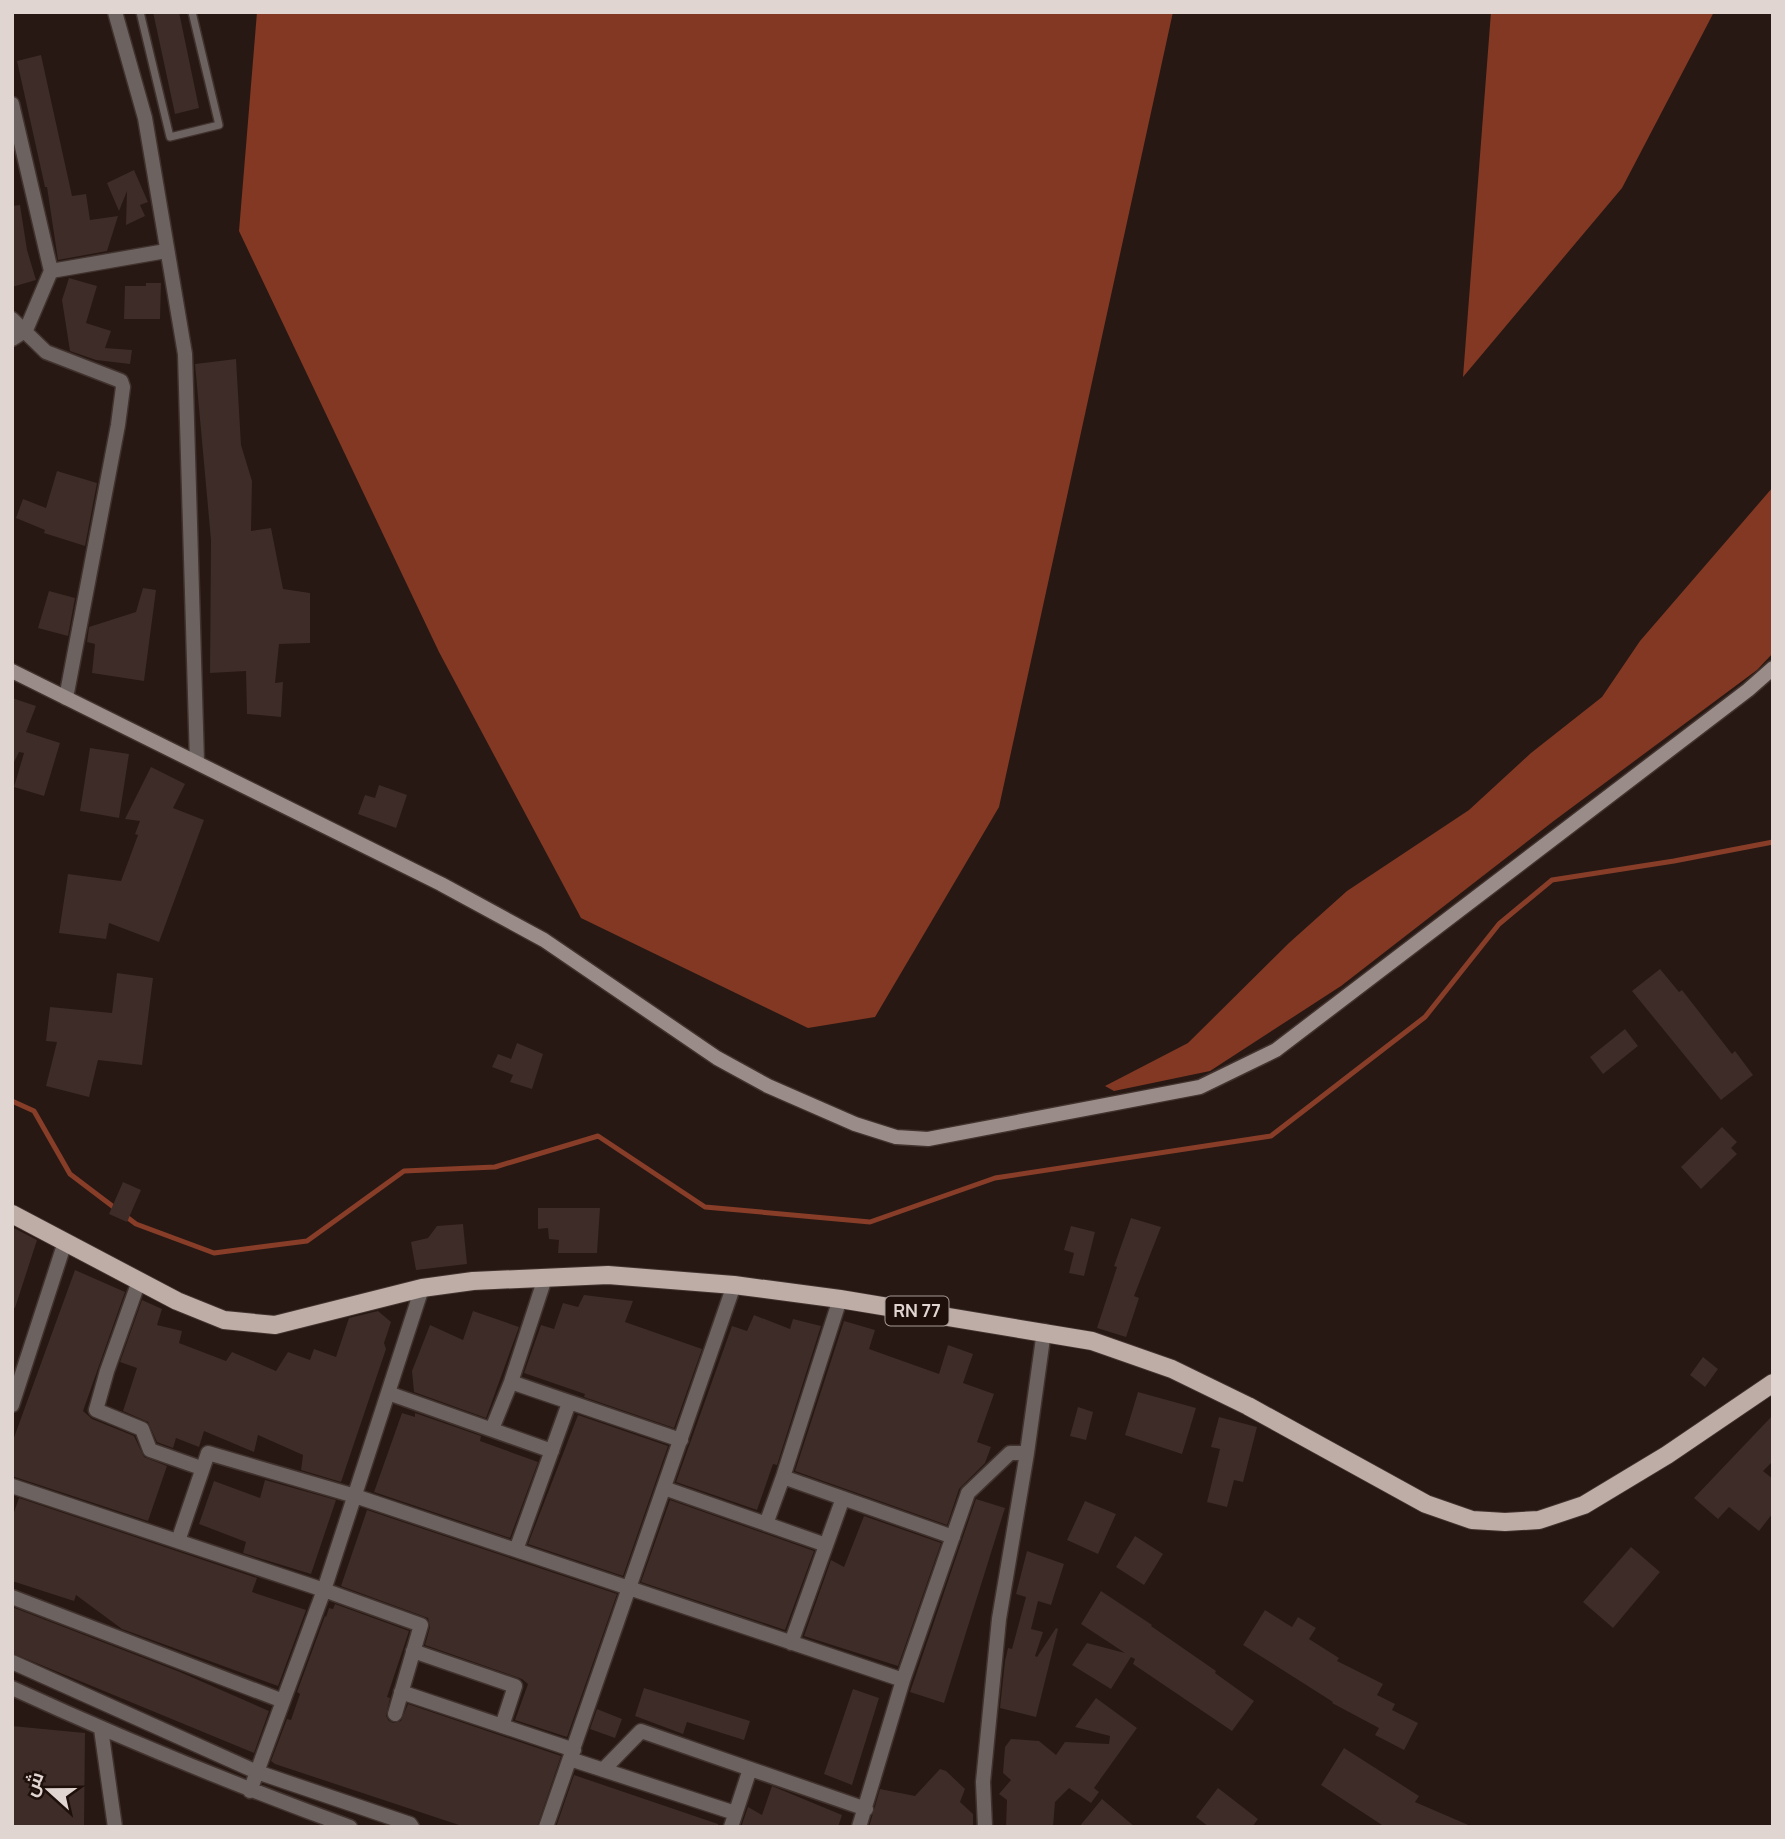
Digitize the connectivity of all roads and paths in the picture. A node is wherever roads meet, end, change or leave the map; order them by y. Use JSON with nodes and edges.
{"nodes":[{"id":1,"x":115,"y":12,"type":"edge"},
{"id":2,"x":140,"y":12,"type":"edge"},
{"id":3,"x":192,"y":12,"type":"edge"},
{"id":4,"x":12,"y":104,"type":"edge"},
{"id":5,"x":17,"y":141,"type":"edge"},
{"id":6,"x":166,"y":251,"type":"junction"},
{"id":7,"x":51,"y":271,"type":"junction"},
{"id":8,"x":12,"y":319,"type":"edge"},
{"id":9,"x":26,"y":330,"type":"junction"},
{"id":10,"x":12,"y":339,"type":"edge"},
{"id":11,"x":1773,"y":668,"type":"edge"},
{"id":12,"x":12,"y":671,"type":"edge"},
{"id":13,"x":66,"y":698,"type":"junction"},
{"id":14,"x":197,"y":762,"type":"junction"},
{"id":15,"x":12,"y":1214,"type":"edge"},
{"id":16,"x":65,"y":1242,"type":"junction"},
{"id":17,"x":545,"y":1278,"type":"junction"},
{"id":18,"x":139,"y":1281,"type":"junction"},
{"id":19,"x":734,"y":1285,"type":"junction"},
{"id":20,"x":422,"y":1288,"type":"junction"},
{"id":21,"x":840,"y":1299,"type":"junction"},
{"id":22,"x":1045,"y":1331,"type":"junction"},
{"id":23,"x":511,"y":1382,"type":"junction"},
{"id":24,"x":1773,"y":1383,"type":"edge"},
{"id":25,"x":388,"y":1393,"type":"junction"},
{"id":26,"x":569,"y":1403,"type":"junction"},
{"id":27,"x":12,"y":1405,"type":"edge"},
{"id":28,"x":492,"y":1429,"type":"junction"},
{"id":29,"x":681,"y":1440,"type":"junction"},
{"id":30,"x":552,"y":1451,"type":"junction"},
{"id":31,"x":1027,"y":1453,"type":"junction"},
{"id":32,"x":201,"y":1468,"type":"junction"},
{"id":33,"x":783,"y":1477,"type":"junction"},
{"id":34,"x":12,"y":1486,"type":"edge"},
{"id":35,"x":664,"y":1488,"type":"junction"},
{"id":36,"x":355,"y":1496,"type":"junction"},
{"id":37,"x":844,"y":1498,"type":"junction"},
{"id":38,"x":766,"y":1524,"type":"junction"},
{"id":39,"x":953,"y":1537,"type":"junction"},
{"id":40,"x":178,"y":1541,"type":"junction"},
{"id":41,"x":827,"y":1545,"type":"junction"},
{"id":42,"x":516,"y":1550,"type":"junction"},
{"id":43,"x":629,"y":1588,"type":"junction"},
{"id":44,"x":324,"y":1590,"type":"junction"},
{"id":45,"x":12,"y":1597,"type":"edge"},
{"id":46,"x":791,"y":1643,"type":"junction"},
{"id":47,"x":413,"y":1651,"type":"junction"},
{"id":48,"x":12,"y":1662,"type":"edge"},
{"id":49,"x":903,"y":1680,"type":"junction"},
{"id":50,"x":12,"y":1688,"type":"edge"},
{"id":51,"x":401,"y":1692,"type":"junction"},
{"id":52,"x":283,"y":1701,"type":"junction"},
{"id":53,"x":395,"y":1714,"type":"dead end"},
{"id":54,"x":502,"y":1726,"type":"junction"},
{"id":55,"x":101,"y":1729,"type":"junction"},
{"id":56,"x":572,"y":1754,"type":"junction"},
{"id":57,"x":750,"y":1769,"type":"junction"},
{"id":58,"x":603,"y":1770,"type":"junction"},
{"id":59,"x":257,"y":1772,"type":"junction"},
{"id":60,"x":250,"y":1791,"type":"junction"},
{"id":61,"x":866,"y":1809,"type":"junction"},
{"id":62,"x":733,"y":1820,"type":"edge"},
{"id":63,"x":413,"y":1826,"type":"edge"},
{"id":64,"x":115,"y":1827,"type":"edge"},
{"id":65,"x":350,"y":1827,"type":"edge"},
{"id":66,"x":546,"y":1827,"type":"edge"},
{"id":67,"x":859,"y":1827,"type":"edge"},
{"id":68,"x":985,"y":1827,"type":"edge"}],
"edges":[{"from":1,"to":6,"type":"street"},
{"from":2,"to":3,"type":"lane"},
{"from":4,"to":5,"type":"street"},
{"from":5,"to":7,"type":"street"},
{"from":6,"to":7,"type":"street"},
{"from":6,"to":14,"type":"street"},
{"from":7,"to":9,"type":"street"},
{"from":8,"to":9,"type":"street"},
{"from":9,"to":10,"type":"street"},
{"from":9,"to":13,"type":"street"},
{"from":11,"to":14,"type":"main road"},
{"from":12,"to":13,"type":"main road"},
{"from":13,"to":14,"type":"main road"},
{"from":15,"to":16,"type":"main road","number":"RN 77"},
{"from":16,"to":18,"type":"main road","number":"RN 77"},
{"from":16,"to":27,"type":"street"},
{"from":17,"to":19,"type":"main road","number":"RN 77"},
{"from":17,"to":20,"type":"main road","number":"RN 77"},
{"from":17,"to":23,"type":"street"},
{"from":18,"to":20,"type":"main road","number":"RN 77"},
{"from":18,"to":32,"type":"street"},
{"from":19,"to":21,"type":"main road","number":"RN 77"},
{"from":19,"to":29,"type":"street"},
{"from":20,"to":25,"type":"street"},
{"from":21,"to":22,"type":"main road","number":"RN 77"},
{"from":21,"to":33,"type":"street"},
{"from":22,"to":24,"type":"main road","number":"RN 77"},
{"from":22,"to":31,"type":"street"},
{"from":23,"to":26,"type":"street"},
{"from":23,"to":28,"type":"street"},
{"from":25,"to":28,"type":"street"},
{"from":25,"to":36,"type":"street"},
{"from":26,"to":29,"type":"street"},
{"from":26,"to":30,"type":"street"},
{"from":28,"to":30,"type":"street"},
{"from":29,"to":35,"type":"street"},
{"from":30,"to":42,"type":"street"},
{"from":31,"to":39,"type":"street"},
{"from":31,"to":68,"type":"street"},
{"from":32,"to":36,"type":"street"},
{"from":32,"to":40,"type":"street"},
{"from":33,"to":37,"type":"street"},
{"from":33,"to":38,"type":"street"},
{"from":34,"to":40,"type":"street"},
{"from":35,"to":38,"type":"street"},
{"from":35,"to":43,"type":"street"},
{"from":36,"to":42,"type":"street"},
{"from":36,"to":44,"type":"street"},
{"from":37,"to":39,"type":"street"},
{"from":37,"to":41,"type":"street"},
{"from":38,"to":41,"type":"street"},
{"from":39,"to":49,"type":"street"},
{"from":40,"to":44,"type":"street"},
{"from":41,"to":46,"type":"street"},
{"from":42,"to":43,"type":"street"},
{"from":43,"to":46,"type":"street"},
{"from":43,"to":56,"type":"street"},
{"from":44,"to":47,"type":"street"},
{"from":44,"to":52,"type":"street"},
{"from":45,"to":52,"type":"street"},
{"from":46,"to":49,"type":"street"},
{"from":47,"to":51,"type":"street"},
{"from":47,"to":54,"type":"street"},
{"from":48,"to":59,"type":"street"},
{"from":49,"to":61,"type":"street"},
{"from":50,"to":55,"type":"street"},
{"from":51,"to":53,"type":"street"},
{"from":51,"to":54,"type":"street"},
{"from":52,"to":59,"type":"street"},
{"from":54,"to":56,"type":"street"},
{"from":55,"to":60,"type":"street"},
{"from":55,"to":64,"type":"street"},
{"from":56,"to":58,"type":"street"},
{"from":56,"to":66,"type":"street"},
{"from":57,"to":58,"type":"street"},
{"from":57,"to":61,"type":"street"},
{"from":57,"to":62,"type":"street"},
{"from":58,"to":62,"type":"street"},
{"from":59,"to":60,"type":"street"},
{"from":59,"to":63,"type":"street"},
{"from":60,"to":65,"type":"street"},
{"from":61,"to":67,"type":"street"}]}
